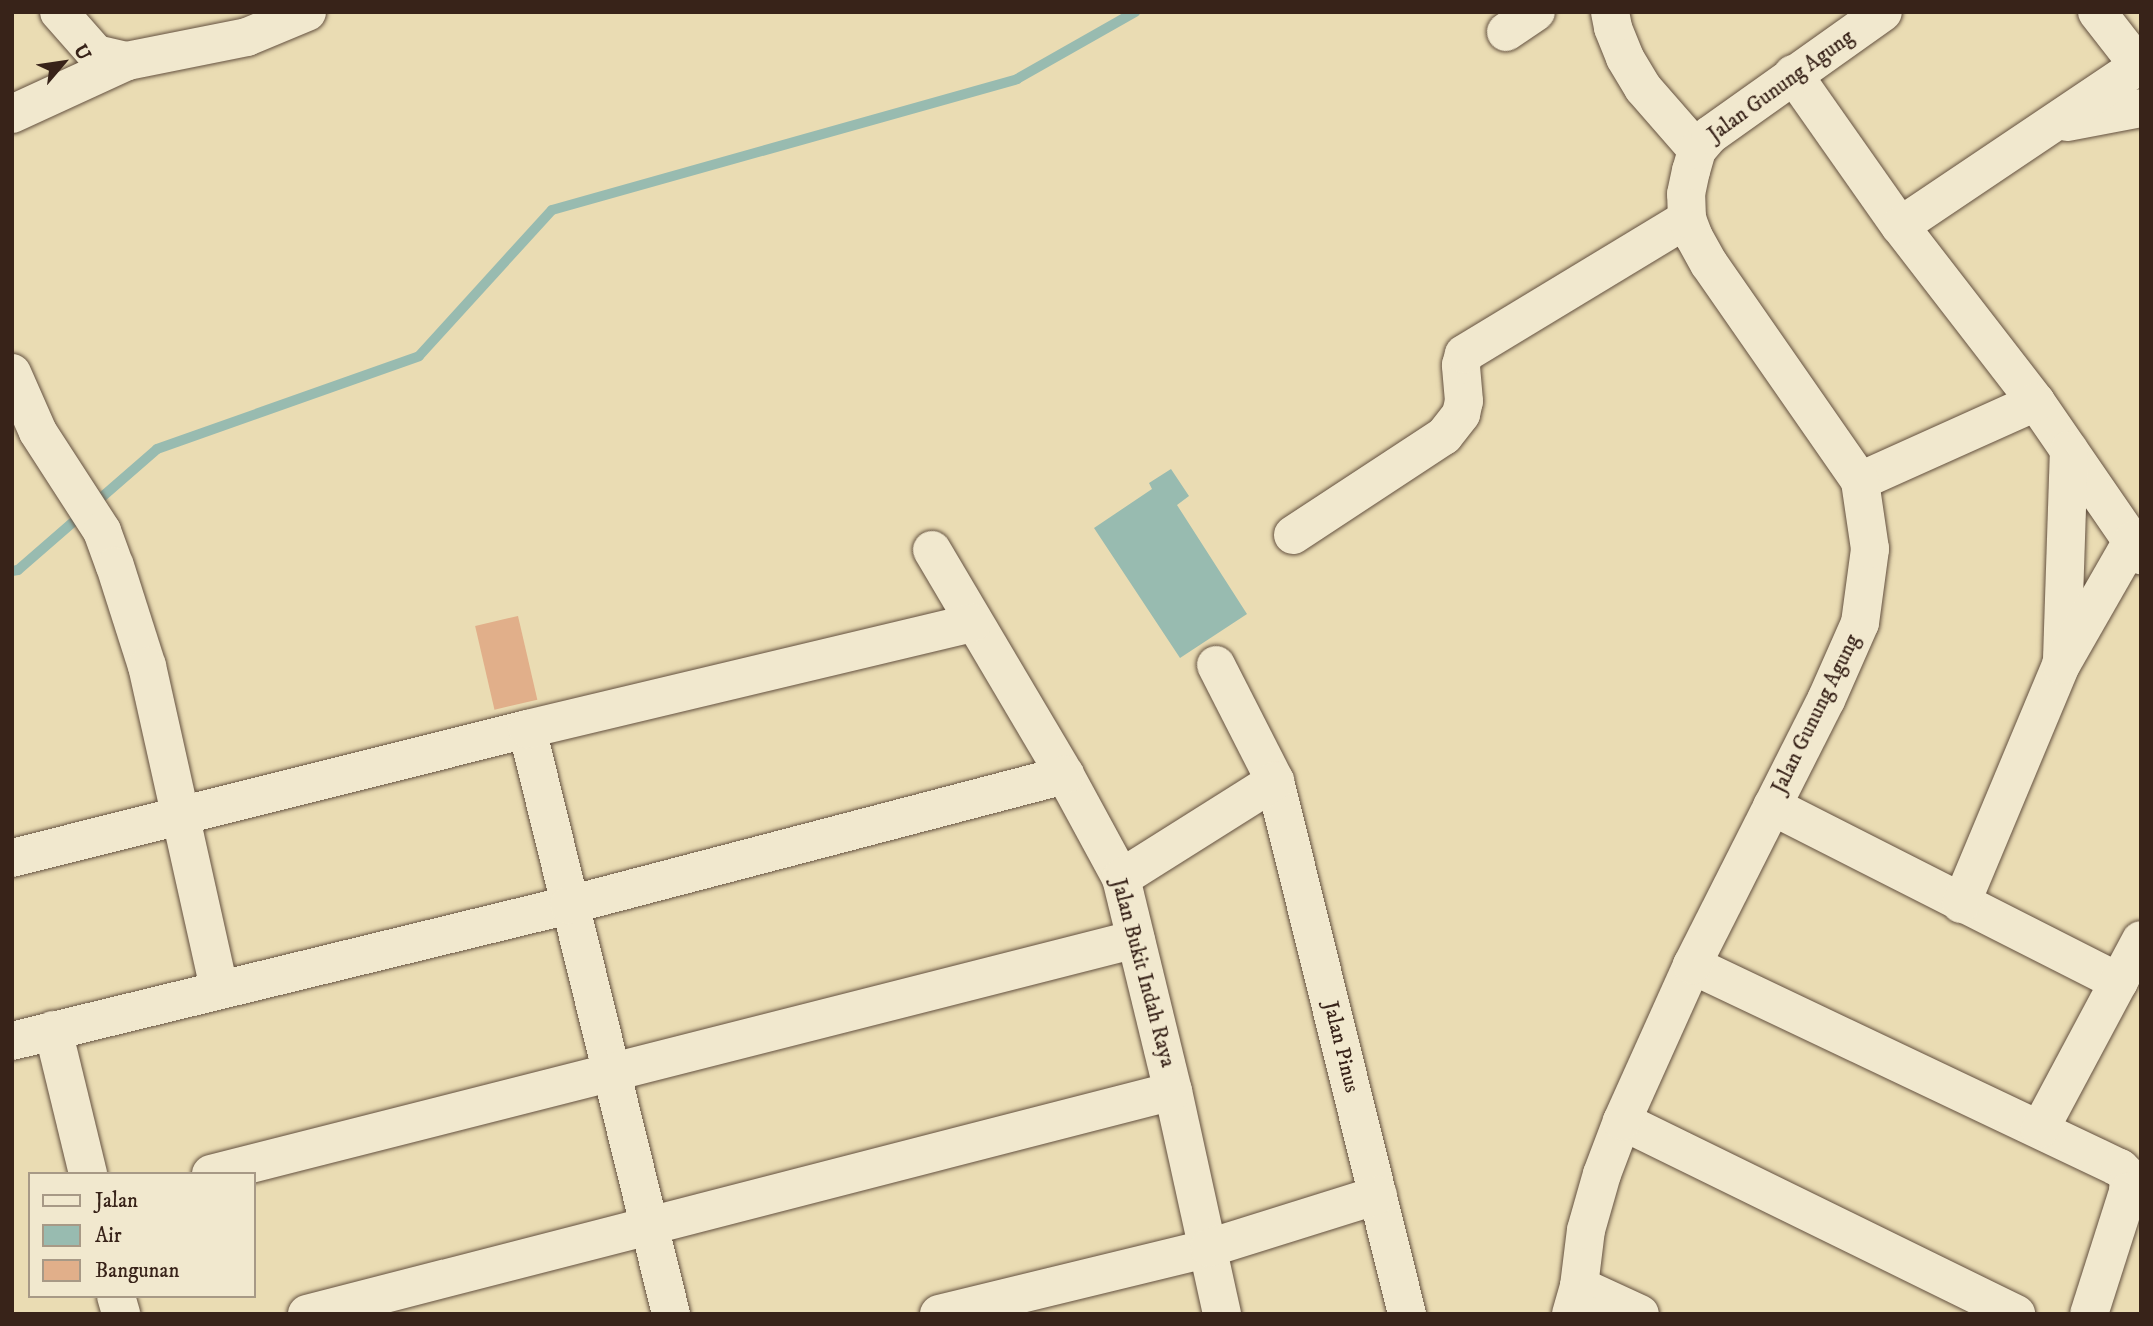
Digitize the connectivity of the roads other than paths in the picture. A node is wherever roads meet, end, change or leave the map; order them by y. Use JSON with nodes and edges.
{"nodes":[{"id":1,"x":59,"y":12,"type":"edge"},
{"id":2,"x":307,"y":12,"type":"edge"},
{"id":3,"x":1610,"y":12,"type":"edge"},
{"id":4,"x":1883,"y":12,"type":"edge"},
{"id":5,"x":2098,"y":12,"type":"edge"},
{"id":6,"x":127,"y":61,"type":"junction"},
{"id":7,"x":2140,"y":65,"type":"edge"},
{"id":8,"x":1793,"y":74,"type":"junction"},
{"id":9,"x":2141,"y":108,"type":"edge"},
{"id":10,"x":12,"y":114,"type":"edge"},
{"id":11,"x":2051,"y":125,"type":"junction"},
{"id":12,"x":1697,"y":150,"type":"junction"},
{"id":13,"x":1687,"y":219,"type":"junction"},
{"id":14,"x":1900,"y":226,"type":"junction"},
{"id":15,"x":12,"y":373,"type":"edge"},
{"id":16,"x":2036,"y":402,"type":"junction"},
{"id":17,"x":2069,"y":450,"type":"junction"},
{"id":18,"x":1860,"y":481,"type":"junction"},
{"id":19,"x":1293,"y":535,"type":"dead end"},
{"id":20,"x":2136,"y":548,"type":"edge"},
{"id":21,"x":933,"y":551,"type":"dead end"},
{"id":22,"x":973,"y":623,"type":"junction"},
{"id":23,"x":1216,"y":665,"type":"dead end"},
{"id":24,"x":2062,"y":665,"type":"junction"},
{"id":25,"x":527,"y":729,"type":"junction"},
{"id":26,"x":1065,"y":775,"type":"junction"},
{"id":27,"x":1275,"y":780,"type":"junction"},
{"id":28,"x":1772,"y":806,"type":"junction"},
{"id":29,"x":182,"y":815,"type":"junction"},
{"id":30,"x":12,"y":858,"type":"edge"},
{"id":31,"x":1121,"y":878,"type":"junction"},
{"id":32,"x":1961,"y":904,"type":"junction"},
{"id":33,"x":569,"y":905,"type":"junction"},
{"id":34,"x":1136,"y":939,"type":"junction"},
{"id":35,"x":2141,"y":940,"type":"edge"},
{"id":36,"x":1692,"y":965,"type":"junction"},
{"id":37,"x":2119,"y":982,"type":"junction"},
{"id":38,"x":219,"y":989,"type":"junction"},
{"id":39,"x":53,"y":1030,"type":"junction"},
{"id":40,"x":12,"y":1041,"type":"edge"},
{"id":41,"x":611,"y":1073,"type":"junction"},
{"id":42,"x":1173,"y":1091,"type":"junction"},
{"id":43,"x":1622,"y":1121,"type":"junction"},
{"id":44,"x":2040,"y":1129,"type":"junction"},
{"id":45,"x":88,"y":1172,"type":"edge"},
{"id":46,"x":219,"y":1172,"type":"edge"},
{"id":47,"x":1378,"y":1195,"type":"junction"},
{"id":48,"x":650,"y":1227,"type":"junction"},
{"id":49,"x":1209,"y":1248,"type":"junction"},
{"id":50,"x":1575,"y":1300,"type":"edge"},
{"id":51,"x":307,"y":1314,"type":"edge"},
{"id":52,"x":671,"y":1314,"type":"edge"},
{"id":53,"x":939,"y":1314,"type":"edge"},
{"id":54,"x":1222,"y":1314,"type":"edge"},
{"id":55,"x":1407,"y":1314,"type":"edge"},
{"id":56,"x":1640,"y":1314,"type":"edge"},
{"id":57,"x":2016,"y":1314,"type":"edge"},
{"id":58,"x":2089,"y":1314,"type":"edge"}],
"edges":[{"from":1,"to":6,"type":"street"},
{"from":2,"to":6,"type":"street"},
{"from":3,"to":12,"type":"street"},
{"from":4,"to":8,"type":"street","name":"Jalan Gunung Agung"},
{"from":5,"to":7,"type":"street"},
{"from":6,"to":10,"type":"street"},
{"from":7,"to":11,"type":"street"},
{"from":8,"to":12,"type":"street","name":"Jalan Gunung Agung"},
{"from":8,"to":14,"type":"street"},
{"from":9,"to":11,"type":"street"},
{"from":11,"to":14,"type":"street"},
{"from":12,"to":13,"type":"street","name":"Jalan Gunung Agung"},
{"from":13,"to":18,"type":"street","name":"Jalan Gunung Agung"},
{"from":13,"to":19,"type":"street"},
{"from":14,"to":16,"type":"street"},
{"from":15,"to":29,"type":"street"},
{"from":16,"to":17,"type":"street"},
{"from":16,"to":18,"type":"street"},
{"from":17,"to":20,"type":"street"},
{"from":17,"to":24,"type":"street"},
{"from":18,"to":28,"type":"street","name":"Jalan Gunung Agung"},
{"from":20,"to":24,"type":"street"},
{"from":21,"to":22,"type":"street","name":"Jalan Bukit Indah Raya"},
{"from":22,"to":25,"type":"street"},
{"from":22,"to":26,"type":"street","name":"Jalan Bukit Indah Raya"},
{"from":23,"to":27,"type":"street","name":"Jalan Pinus"},
{"from":24,"to":32,"type":"street"},
{"from":25,"to":29,"type":"street"},
{"from":25,"to":33,"type":"street"},
{"from":26,"to":31,"type":"street","name":"Jalan Bukit Indah Raya"},
{"from":26,"to":33,"type":"street"},
{"from":27,"to":31,"type":"street"},
{"from":27,"to":47,"type":"street","name":"Jalan Pinus"},
{"from":28,"to":32,"type":"street"},
{"from":28,"to":36,"type":"street","name":"Jalan Gunung Agung"},
{"from":29,"to":30,"type":"street"},
{"from":29,"to":38,"type":"street"},
{"from":31,"to":34,"type":"street","name":"Jalan Bukit Indah Raya"},
{"from":32,"to":37,"type":"street"},
{"from":33,"to":38,"type":"street"},
{"from":33,"to":41,"type":"street"},
{"from":34,"to":41,"type":"street"},
{"from":34,"to":42,"type":"street","name":"Jalan Bukit Indah Raya"},
{"from":35,"to":37,"type":"street"},
{"from":36,"to":43,"type":"street","name":"Jalan Gunung Agung"},
{"from":36,"to":44,"type":"street"},
{"from":37,"to":44,"type":"street"},
{"from":38,"to":39,"type":"street"},
{"from":39,"to":40,"type":"street"},
{"from":39,"to":45,"type":"street"},
{"from":41,"to":46,"type":"street"},
{"from":41,"to":48,"type":"street"},
{"from":42,"to":48,"type":"street"},
{"from":42,"to":49,"type":"street","name":"Jalan Bukit Indah Raya"},
{"from":43,"to":50,"type":"street","name":"Jalan Gunung Agung"},
{"from":43,"to":57,"type":"street"},
{"from":44,"to":58,"type":"street"},
{"from":47,"to":49,"type":"street"},
{"from":47,"to":55,"type":"street","name":"Jalan Pinus"},
{"from":48,"to":51,"type":"street"},
{"from":48,"to":52,"type":"street"},
{"from":49,"to":53,"type":"street"},
{"from":49,"to":54,"type":"street","name":"Jalan Bukit Indah Raya"},
{"from":50,"to":56,"type":"street"}]}
